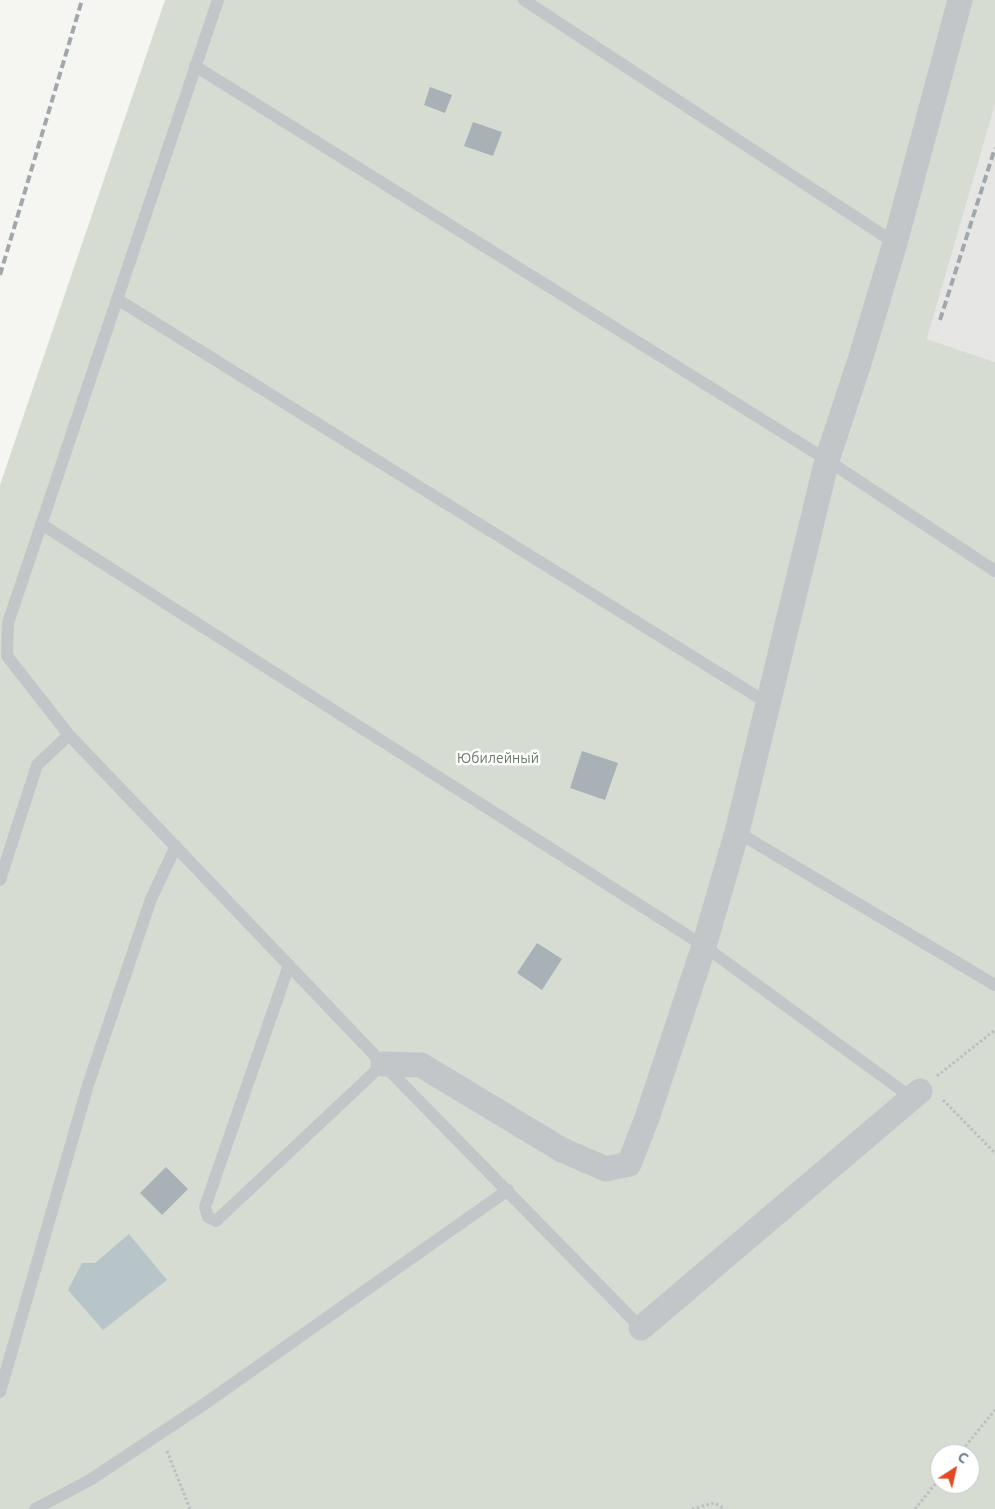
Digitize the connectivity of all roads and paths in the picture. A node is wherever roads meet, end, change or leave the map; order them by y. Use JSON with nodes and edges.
{"nodes":[{"id":1,"x":218,"y":0,"type":"edge"},
{"id":2,"x":524,"y":0,"type":"edge"},
{"id":3,"x":960,"y":0,"type":"edge"},
{"id":4,"x":195,"y":66,"type":"junction"},
{"id":5,"x":895,"y":243,"type":"junction"},
{"id":6,"x":117,"y":299,"type":"junction"},
{"id":7,"x":827,"y":460,"type":"junction"},
{"id":8,"x":42,"y":524,"type":"junction"},
{"id":9,"x":995,"y":571,"type":"edge"},
{"id":10,"x":769,"y":704,"type":"junction"},
{"id":11,"x":69,"y":735,"type":"junction"},
{"id":12,"x":737,"y":832,"type":"junction"},
{"id":13,"x":176,"y":846,"type":"junction"},
{"id":14,"x":0,"y":880,"type":"edge"},
{"id":15,"x":704,"y":946,"type":"junction"},
{"id":16,"x":289,"y":965,"type":"junction"},
{"id":17,"x":995,"y":986,"type":"edge"},
{"id":18,"x":995,"y":1030,"type":"edge"},
{"id":19,"x":383,"y":1064,"type":"junction"},
{"id":20,"x":920,"y":1091,"type":"junction"},
{"id":21,"x":995,"y":1153,"type":"edge"},
{"id":22,"x":508,"y":1190,"type":"junction"},
{"id":23,"x":641,"y":1328,"type":"joint"},
{"id":24,"x":0,"y":1392,"type":"edge"},
{"id":25,"x":995,"y":1410,"type":"edge"},
{"id":26,"x":160,"y":1434,"type":"junction"},
{"id":27,"x":967,"y":1444,"type":"edge"},
{"id":28,"x":930,"y":1490,"type":"edge"},
{"id":29,"x":34,"y":1509,"type":"edge"},
{"id":30,"x":190,"y":1509,"type":"edge"},
{"id":31,"x":692,"y":1509,"type":"edge"},
{"id":32,"x":725,"y":1509,"type":"edge"},
{"id":33,"x":915,"y":1509,"type":"edge"}],
"edges":[{"from":1,"to":4,"type":"lane"},
{"from":2,"to":5,"type":"lane"},
{"from":3,"to":5,"type":"street"},
{"from":4,"to":6,"type":"lane"},
{"from":4,"to":7,"type":"lane"},
{"from":5,"to":7,"type":"street"},
{"from":6,"to":8,"type":"lane"},
{"from":6,"to":10,"type":"lane"},
{"from":7,"to":9,"type":"lane"},
{"from":7,"to":10,"type":"street"},
{"from":8,"to":11,"type":"lane"},
{"from":8,"to":15,"type":"lane"},
{"from":10,"to":12,"type":"street"},
{"from":11,"to":13,"type":"lane"},
{"from":11,"to":14,"type":"lane"},
{"from":12,"to":15,"type":"street"},
{"from":12,"to":17,"type":"lane"},
{"from":13,"to":16,"type":"lane"},
{"from":13,"to":24,"type":"lane"},
{"from":15,"to":19,"type":"street"},
{"from":15,"to":20,"type":"lane"},
{"from":16,"to":19,"type":"lane"},
{"from":16,"to":19,"type":"lane"},
{"from":18,"to":20,"type":"path"},
{"from":19,"to":22,"type":"lane"},
{"from":20,"to":21,"type":"path"},
{"from":20,"to":23,"type":"street"},
{"from":22,"to":23,"type":"lane"},
{"from":22,"to":26,"type":"lane"},
{"from":25,"to":27,"type":"path"},
{"from":26,"to":29,"type":"lane"},
{"from":26,"to":30,"type":"path"},
{"from":28,"to":33,"type":"path"},
{"from":31,"to":32,"type":"path"}]}
